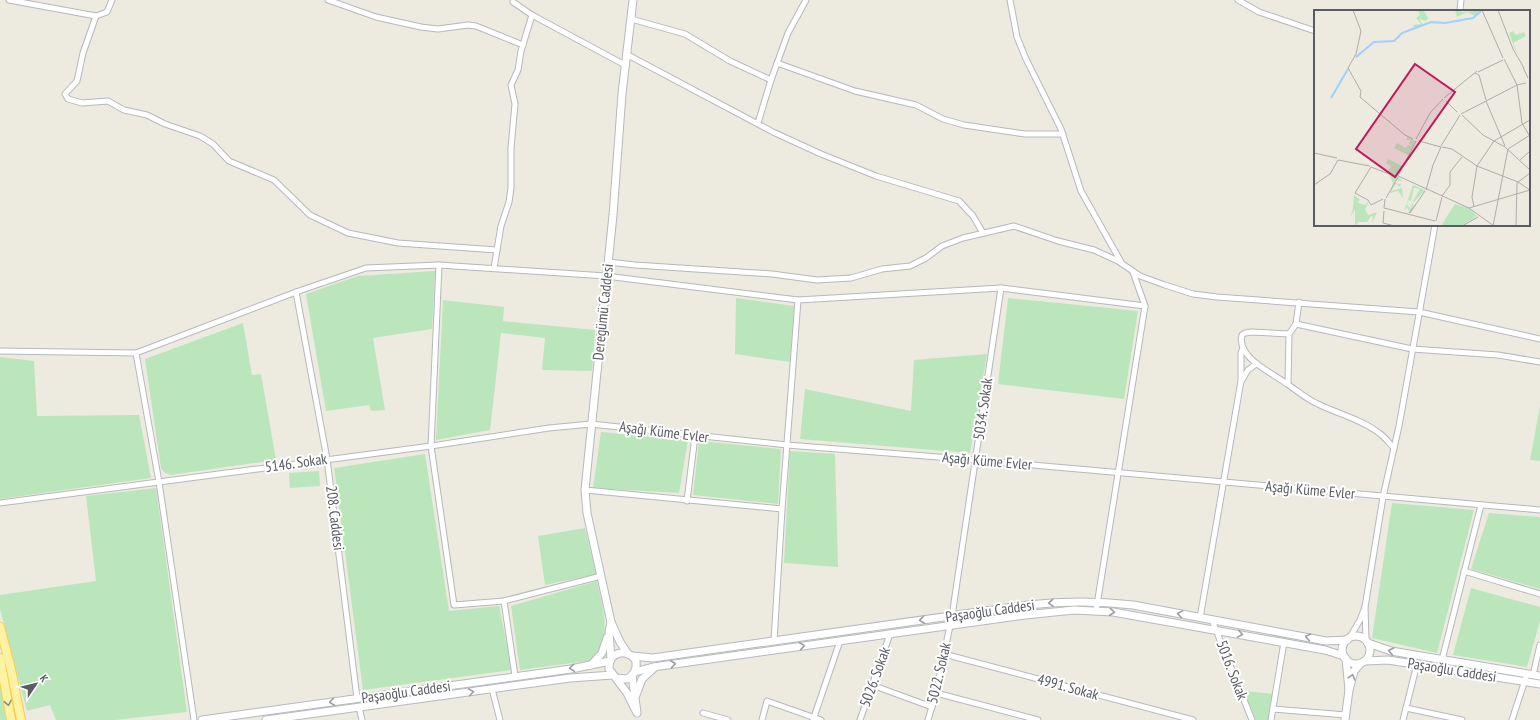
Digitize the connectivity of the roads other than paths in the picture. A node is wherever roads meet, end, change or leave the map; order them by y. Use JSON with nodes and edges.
{"nodes":[{"id":1,"x":9,"y":0,"type":"edge"},
{"id":2,"x":112,"y":0,"type":"edge"},
{"id":3,"x":328,"y":0,"type":"edge"},
{"id":4,"x":633,"y":0,"type":"edge"},
{"id":5,"x":806,"y":0,"type":"edge"},
{"id":6,"x":1010,"y":0,"type":"edge"},
{"id":7,"x":1238,"y":0,"type":"edge"},
{"id":8,"x":1461,"y":0,"type":"edge"},
{"id":9,"x":513,"y":2,"type":"dead end"},
{"id":10,"x":1460,"y":10,"type":"edge"},
{"id":11,"x":532,"y":15,"type":"junction"},
{"id":12,"x":96,"y":16,"type":"junction"},
{"id":13,"x":631,"y":19,"type":"junction"},
{"id":14,"x":1314,"y":31,"type":"edge"},
{"id":15,"x":523,"y":45,"type":"junction"},
{"id":16,"x":626,"y":54,"type":"junction"},
{"id":17,"x":777,"y":63,"type":"junction"},
{"id":18,"x":625,"y":65,"type":"junction"},
{"id":19,"x":771,"y":80,"type":"junction"},
{"id":20,"x":758,"y":123,"type":"junction"},
{"id":21,"x":1063,"y":134,"type":"junction"},
{"id":22,"x":1435,"y":226,"type":"edge"},
{"id":23,"x":984,"y":233,"type":"junction"},
{"id":24,"x":497,"y":250,"type":"junction"},
{"id":25,"x":608,"y":262,"type":"junction"},
{"id":26,"x":1122,"y":264,"type":"junction"},
{"id":27,"x":438,"y":265,"type":"junction"},
{"id":28,"x":494,"y":268,"type":"junction"},
{"id":29,"x":1133,"y":271,"type":"junction"},
{"id":30,"x":606,"y":276,"type":"junction"},
{"id":31,"x":1001,"y":288,"type":"junction"},
{"id":32,"x":296,"y":292,"type":"junction"},
{"id":33,"x":798,"y":300,"type":"junction"},
{"id":34,"x":1299,"y":302,"type":"junction"},
{"id":35,"x":1145,"y":306,"type":"junction"},
{"id":36,"x":1419,"y":312,"type":"junction"},
{"id":37,"x":1296,"y":324,"type":"junction"},
{"id":38,"x":1289,"y":334,"type":"junction"},
{"id":39,"x":1540,"y":339,"type":"edge"},
{"id":40,"x":1242,"y":348,"type":"junction"},
{"id":41,"x":1412,"y":349,"type":"junction"},
{"id":42,"x":0,"y":351,"type":"edge"},
{"id":43,"x":136,"y":353,"type":"junction"},
{"id":44,"x":1540,"y":362,"type":"edge"},
{"id":45,"x":1256,"y":364,"type":"junction"},
{"id":46,"x":1241,"y":381,"type":"junction"},
{"id":47,"x":1288,"y":384,"type":"junction"},
{"id":48,"x":591,"y":424,"type":"junction"},
{"id":49,"x":694,"y":436,"type":"junction"},
{"id":50,"x":786,"y":445,"type":"junction"},
{"id":51,"x":430,"y":446,"type":"junction"},
{"id":52,"x":1394,"y":448,"type":"junction"},
{"id":53,"x":327,"y":459,"type":"junction"},
{"id":54,"x":976,"y":460,"type":"junction"},
{"id":55,"x":1117,"y":473,"type":"junction"},
{"id":56,"x":159,"y":482,"type":"junction"},
{"id":57,"x":1224,"y":482,"type":"junction"},
{"id":58,"x":585,"y":490,"type":"junction"},
{"id":59,"x":1383,"y":497,"type":"junction"},
{"id":60,"x":687,"y":501,"type":"junction"},
{"id":61,"x":0,"y":503,"type":"edge"},
{"id":62,"x":1481,"y":505,"type":"junction"},
{"id":63,"x":782,"y":509,"type":"junction"},
{"id":64,"x":1540,"y":510,"type":"edge"},
{"id":65,"x":1464,"y":572,"type":"junction"},
{"id":66,"x":601,"y":576,"type":"junction"},
{"id":67,"x":1540,"y":594,"type":"edge"},
{"id":68,"x":504,"y":601,"type":"junction"},
{"id":69,"x":1097,"y":602,"type":"junction"},
{"id":70,"x":1365,"y":607,"type":"junction"},
{"id":71,"x":1096,"y":611,"type":"junction"},
{"id":72,"x":952,"y":616,"type":"junction"},
{"id":73,"x":1200,"y":618,"type":"junction"},
{"id":74,"x":1212,"y":620,"type":"junction"},
{"id":75,"x":611,"y":622,"type":"junction"},
{"id":76,"x":950,"y":626,"type":"junction"},
{"id":77,"x":0,"y":627,"type":"edge"},
{"id":78,"x":1216,"y":630,"type":"junction"},
{"id":79,"x":609,"y":632,"type":"junction"},
{"id":80,"x":890,"y":634,"type":"junction"},
{"id":81,"x":1348,"y":638,"type":"junction"},
{"id":82,"x":774,"y":641,"type":"junction"},
{"id":83,"x":840,"y":641,"type":"junction"},
{"id":84,"x":1367,"y":641,"type":"junction"},
{"id":85,"x":1284,"y":642,"type":"junction"},
{"id":86,"x":1540,"y":645,"type":"edge"},
{"id":87,"x":944,"y":654,"type":"junction"},
{"id":88,"x":630,"y":655,"type":"junction"},
{"id":89,"x":1345,"y":657,"type":"junction"},
{"id":90,"x":0,"y":658,"type":"edge"},
{"id":91,"x":610,"y":660,"type":"junction"},
{"id":92,"x":1442,"y":660,"type":"junction"},
{"id":93,"x":1363,"y":662,"type":"junction"},
{"id":94,"x":1416,"y":664,"type":"junction"},
{"id":95,"x":591,"y":665,"type":"junction"},
{"id":96,"x":656,"y":667,"type":"junction"},
{"id":97,"x":634,"y":674,"type":"junction"},
{"id":98,"x":1533,"y":675,"type":"edge"},
{"id":99,"x":515,"y":676,"type":"junction"},
{"id":100,"x":614,"y":677,"type":"junction"},
{"id":101,"x":1524,"y":682,"type":"junction"},
{"id":102,"x":1540,"y":684,"type":"edge"},
{"id":103,"x":872,"y":685,"type":"junction"},
{"id":104,"x":492,"y":689,"type":"junction"},
{"id":105,"x":1349,"y":690,"type":"junction"},
{"id":106,"x":936,"y":693,"type":"junction"},
{"id":107,"x":636,"y":697,"type":"junction"},
{"id":108,"x":357,"y":698,"type":"junction"},
{"id":109,"x":359,"y":707,"type":"junction"},
{"id":110,"x":932,"y":707,"type":"junction"},
{"id":111,"x":1406,"y":708,"type":"junction"},
{"id":112,"x":1273,"y":709,"type":"junction"},
{"id":113,"x":703,"y":712,"type":"dead end"},
{"id":114,"x":638,"y":716,"type":"edge"},
{"id":115,"x":1345,"y":718,"type":"edge"},
{"id":116,"x":814,"y":719,"type":"edge"},
{"id":117,"x":11,"y":720,"type":"edge"},
{"id":118,"x":21,"y":720,"type":"edge"},
{"id":119,"x":194,"y":720,"type":"edge"},
{"id":120,"x":202,"y":720,"type":"edge"},
{"id":121,"x":266,"y":720,"type":"edge"},
{"id":122,"x":362,"y":720,"type":"edge"},
{"id":123,"x":500,"y":720,"type":"edge"},
{"id":124,"x":728,"y":720,"type":"edge"},
{"id":125,"x":762,"y":720,"type":"edge"},
{"id":126,"x":821,"y":720,"type":"edge"},
{"id":127,"x":860,"y":720,"type":"edge"},
{"id":128,"x":928,"y":720,"type":"edge"},
{"id":129,"x":1038,"y":720,"type":"edge"},
{"id":130,"x":1193,"y":720,"type":"edge"},
{"id":131,"x":1252,"y":720,"type":"edge"},
{"id":132,"x":1271,"y":720,"type":"edge"},
{"id":133,"x":1403,"y":720,"type":"edge"},
{"id":134,"x":1462,"y":720,"type":"edge"},
{"id":135,"x":1512,"y":720,"type":"edge"}],
"edges":[{"from":1,"to":12,"type":"street"},
{"from":2,"to":12,"type":"street"},
{"from":3,"to":15,"type":"street"},
{"from":4,"to":13,"type":"street","name":"Deregümü Caddesi"},
{"from":5,"to":17,"type":"street"},
{"from":6,"to":21,"type":"street"},
{"from":7,"to":14,"type":"street"},
{"from":8,"to":10,"type":"street"},
{"from":9,"to":11,"type":"street"},
{"from":11,"to":15,"type":"street"},
{"from":11,"to":18,"type":"street"},
{"from":12,"to":24,"type":"street"},
{"from":13,"to":16,"type":"street","name":"Deregümü Caddesi"},
{"from":13,"to":19,"type":"street"},
{"from":15,"to":24,"type":"street"},
{"from":16,"to":18,"type":"street","name":"Deregümü Caddesi"},
{"from":16,"to":20,"type":"street"},
{"from":17,"to":19,"type":"street"},
{"from":17,"to":21,"type":"street"},
{"from":18,"to":25,"type":"street","name":"Deregümü Caddesi"},
{"from":19,"to":20,"type":"street"},
{"from":20,"to":23,"type":"street"},
{"from":21,"to":26,"type":"street"},
{"from":22,"to":36,"type":"street"},
{"from":23,"to":25,"type":"street"},
{"from":23,"to":26,"type":"street"},
{"from":24,"to":28,"type":"street"},
{"from":25,"to":30,"type":"street","name":"Deregümü Caddesi"},
{"from":26,"to":29,"type":"street"},
{"from":27,"to":28,"type":"street"},
{"from":27,"to":32,"type":"street"},
{"from":27,"to":51,"type":"street"},
{"from":28,"to":30,"type":"street"},
{"from":29,"to":34,"type":"street"},
{"from":29,"to":35,"type":"street"},
{"from":30,"to":33,"type":"street"},
{"from":30,"to":48,"type":"street","name":"Deregümü Caddesi"},
{"from":31,"to":33,"type":"street"},
{"from":31,"to":35,"type":"street"},
{"from":31,"to":54,"type":"street","name":"5034. Sokak"},
{"from":32,"to":43,"type":"street"},
{"from":32,"to":53,"type":"street","name":"208. Caddesi"},
{"from":33,"to":50,"type":"street"},
{"from":34,"to":36,"type":"street"},
{"from":34,"to":37,"type":"street"},
{"from":35,"to":55,"type":"street"},
{"from":36,"to":39,"type":"street"},
{"from":36,"to":41,"type":"street"},
{"from":37,"to":38,"type":"street"},
{"from":37,"to":41,"type":"street"},
{"from":38,"to":40,"type":"street"},
{"from":38,"to":47,"type":"street"},
{"from":40,"to":45,"type":"street"},
{"from":40,"to":46,"type":"street"},
{"from":41,"to":44,"type":"street"},
{"from":41,"to":52,"type":"street"},
{"from":42,"to":43,"type":"street"},
{"from":43,"to":56,"type":"street"},
{"from":45,"to":46,"type":"street"},
{"from":45,"to":47,"type":"street"},
{"from":46,"to":57,"type":"street"},
{"from":47,"to":52,"type":"street"},
{"from":48,"to":49,"type":"street","name":"Aşağı Küme Evler"},
{"from":48,"to":51,"type":"street","name":"5146. Sokak"},
{"from":48,"to":58,"type":"street","name":"Deregümü Caddesi"},
{"from":49,"to":50,"type":"street","name":"Aşağı Küme Evler"},
{"from":49,"to":60,"type":"street"},
{"from":50,"to":54,"type":"street","name":"Aşağı Küme Evler"},
{"from":50,"to":63,"type":"street"},
{"from":51,"to":53,"type":"street","name":"5146. Sokak"},
{"from":51,"to":68,"type":"street"},
{"from":52,"to":59,"type":"street"},
{"from":53,"to":56,"type":"street","name":"5146. Sokak"},
{"from":53,"to":108,"type":"street","name":"208. Caddesi"},
{"from":54,"to":55,"type":"street","name":"Aşağı Küme Evler"},
{"from":54,"to":72,"type":"street","name":"5034. Sokak"},
{"from":55,"to":57,"type":"street","name":"Aşağı Küme Evler"},
{"from":55,"to":69,"type":"street"},
{"from":56,"to":61,"type":"street","name":"5146. Sokak"},
{"from":56,"to":119,"type":"street"},
{"from":57,"to":59,"type":"street","name":"Aşağı Küme Evler"},
{"from":57,"to":73,"type":"street"},
{"from":58,"to":60,"type":"street"},
{"from":58,"to":66,"type":"street","name":"Deregümü Caddesi"},
{"from":59,"to":62,"type":"street","name":"Aşağı Küme Evler"},
{"from":59,"to":70,"type":"street"},
{"from":60,"to":63,"type":"street"},
{"from":62,"to":64,"type":"street","name":"Aşağı Küme Evler"},
{"from":62,"to":65,"type":"street"},
{"from":63,"to":82,"type":"street"},
{"from":65,"to":67,"type":"street"},
{"from":65,"to":92,"type":"street"},
{"from":66,"to":68,"type":"street"},
{"from":66,"to":75,"type":"street","name":"Deregümü Caddesi"},
{"from":68,"to":99,"type":"street"},
{"from":69,"to":71,"type":"street"},
{"from":69,"to":72,"type":"street","name":"Paşaoğlu Caddesi","one_way":true},
{"from":73,"to":69,"type":"street","name":"Paşaoğlu Caddesi","one_way":true},
{"from":70,"to":81,"type":"street"},
{"from":70,"to":84,"type":"street"},
{"from":71,"to":76,"type":"street","name":"Paşaoğlu Caddesi"},
{"from":71,"to":78,"type":"street","name":"Paşaoğlu Caddesi","one_way":true},
{"from":72,"to":76,"type":"street","name":"5034. Sokak"},
{"from":72,"to":82,"type":"street","name":"Paşaoğlu Caddesi","one_way":true},
{"from":73,"to":74,"type":"street","name":"Paşaoğlu Caddesi"},
{"from":74,"to":78,"type":"street","name":"5016. Sokak"},
{"from":81,"to":74,"type":"street","name":"Paşaoğlu Caddesi","one_way":true},
{"from":75,"to":79,"type":"street","name":"Deregümü Caddesi"},
{"from":75,"to":88,"type":"street","name":"Deregümü Caddesi"},
{"from":76,"to":80,"type":"street","name":"Paşaoğlu Caddesi"},
{"from":76,"to":87,"type":"street","name":"5022. Sokak"},
{"from":77,"to":118,"type":"main road"},
{"from":78,"to":85,"type":"street","name":"Paşaoğlu Caddesi","one_way":true},
{"from":78,"to":131,"type":"street","name":"5016. Sokak"},
{"from":79,"to":91,"type":"street","name":"Deregümü Caddesi"},
{"from":79,"to":95,"type":"street"},
{"from":80,"to":83,"type":"street","name":"Paşaoğlu Caddesi"},
{"from":80,"to":103,"type":"street","name":"5026. Sokak"},
{"from":81,"to":84,"type":"street"},
{"from":81,"to":89,"type":"street"},
{"from":82,"to":88,"type":"street","name":"Paşaoğlu Caddesi"},
{"from":96,"to":83,"type":"street","name":"Paşaoğlu Caddesi","one_way":true},
{"from":83,"to":116,"type":"street"},
{"from":92,"to":84,"type":"street","name":"Paşaoğlu Caddesi","one_way":true},
{"from":84,"to":93,"type":"street"},
{"from":85,"to":89,"type":"street","name":"Paşaoğlu Caddesi"},
{"from":85,"to":112,"type":"street"},
{"from":86,"to":98,"type":"street"},
{"from":87,"to":106,"type":"street","name":"5022. Sokak"},
{"from":87,"to":130,"type":"street","name":"4991. Sokak"},
{"from":88,"to":91,"type":"street"},
{"from":88,"to":97,"type":"street"},
{"from":89,"to":93,"type":"street"},
{"from":89,"to":105,"type":"street"},
{"from":90,"to":117,"type":"main road","one_way":true},
{"from":91,"to":95,"type":"street","name":"Paşaoğlu Caddesi"},
{"from":91,"to":100,"type":"street"},
{"from":92,"to":98,"type":"street","name":"Paşaoğlu Caddesi"},
{"from":93,"to":94,"type":"street","name":"Paşaoğlu Caddesi"},
{"from":105,"to":93,"type":"street","one_way":true},
{"from":94,"to":101,"type":"street","name":"Paşaoğlu Caddesi"},
{"from":94,"to":111,"type":"street"},
{"from":95,"to":99,"type":"street","name":"Paşaoğlu Caddesi","one_way":true},
{"from":96,"to":97,"type":"street","name":"Paşaoğlu Caddesi"},
{"from":96,"to":107,"type":"street"},
{"from":97,"to":100,"type":"street"},
{"from":97,"to":107,"type":"street"},
{"from":98,"to":101,"type":"street"},
{"from":99,"to":108,"type":"street","name":"Paşaoğlu Caddesi"},
{"from":100,"to":104,"type":"street","name":"Paşaoğlu Caddesi"},
{"from":100,"to":114,"type":"street"},
{"from":101,"to":102,"type":"street","name":"Paşaoğlu Caddesi"},
{"from":101,"to":135,"type":"street"},
{"from":103,"to":110,"type":"street"},
{"from":103,"to":127,"type":"street","name":"5026. Sokak"},
{"from":109,"to":104,"type":"street","name":"Paşaoğlu Caddesi","one_way":true},
{"from":104,"to":123,"type":"street"},
{"from":105,"to":115,"type":"street"},
{"from":106,"to":110,"type":"street","name":"5022. Sokak"},
{"from":106,"to":129,"type":"street"},
{"from":107,"to":114,"type":"street"},
{"from":108,"to":120,"type":"street","name":"Paşaoğlu Caddesi","one_way":true},
{"from":109,"to":121,"type":"street","name":"Paşaoğlu Caddesi"},
{"from":109,"to":122,"type":"street"},
{"from":110,"to":128,"type":"street","name":"5022. Sokak"},
{"from":111,"to":133,"type":"street"},
{"from":111,"to":134,"type":"street"},
{"from":112,"to":115,"type":"street"},
{"from":112,"to":132,"type":"street"},
{"from":113,"to":124,"type":"street"},
{"from":116,"to":125,"type":"street"},
{"from":116,"to":126,"type":"street"}]}
